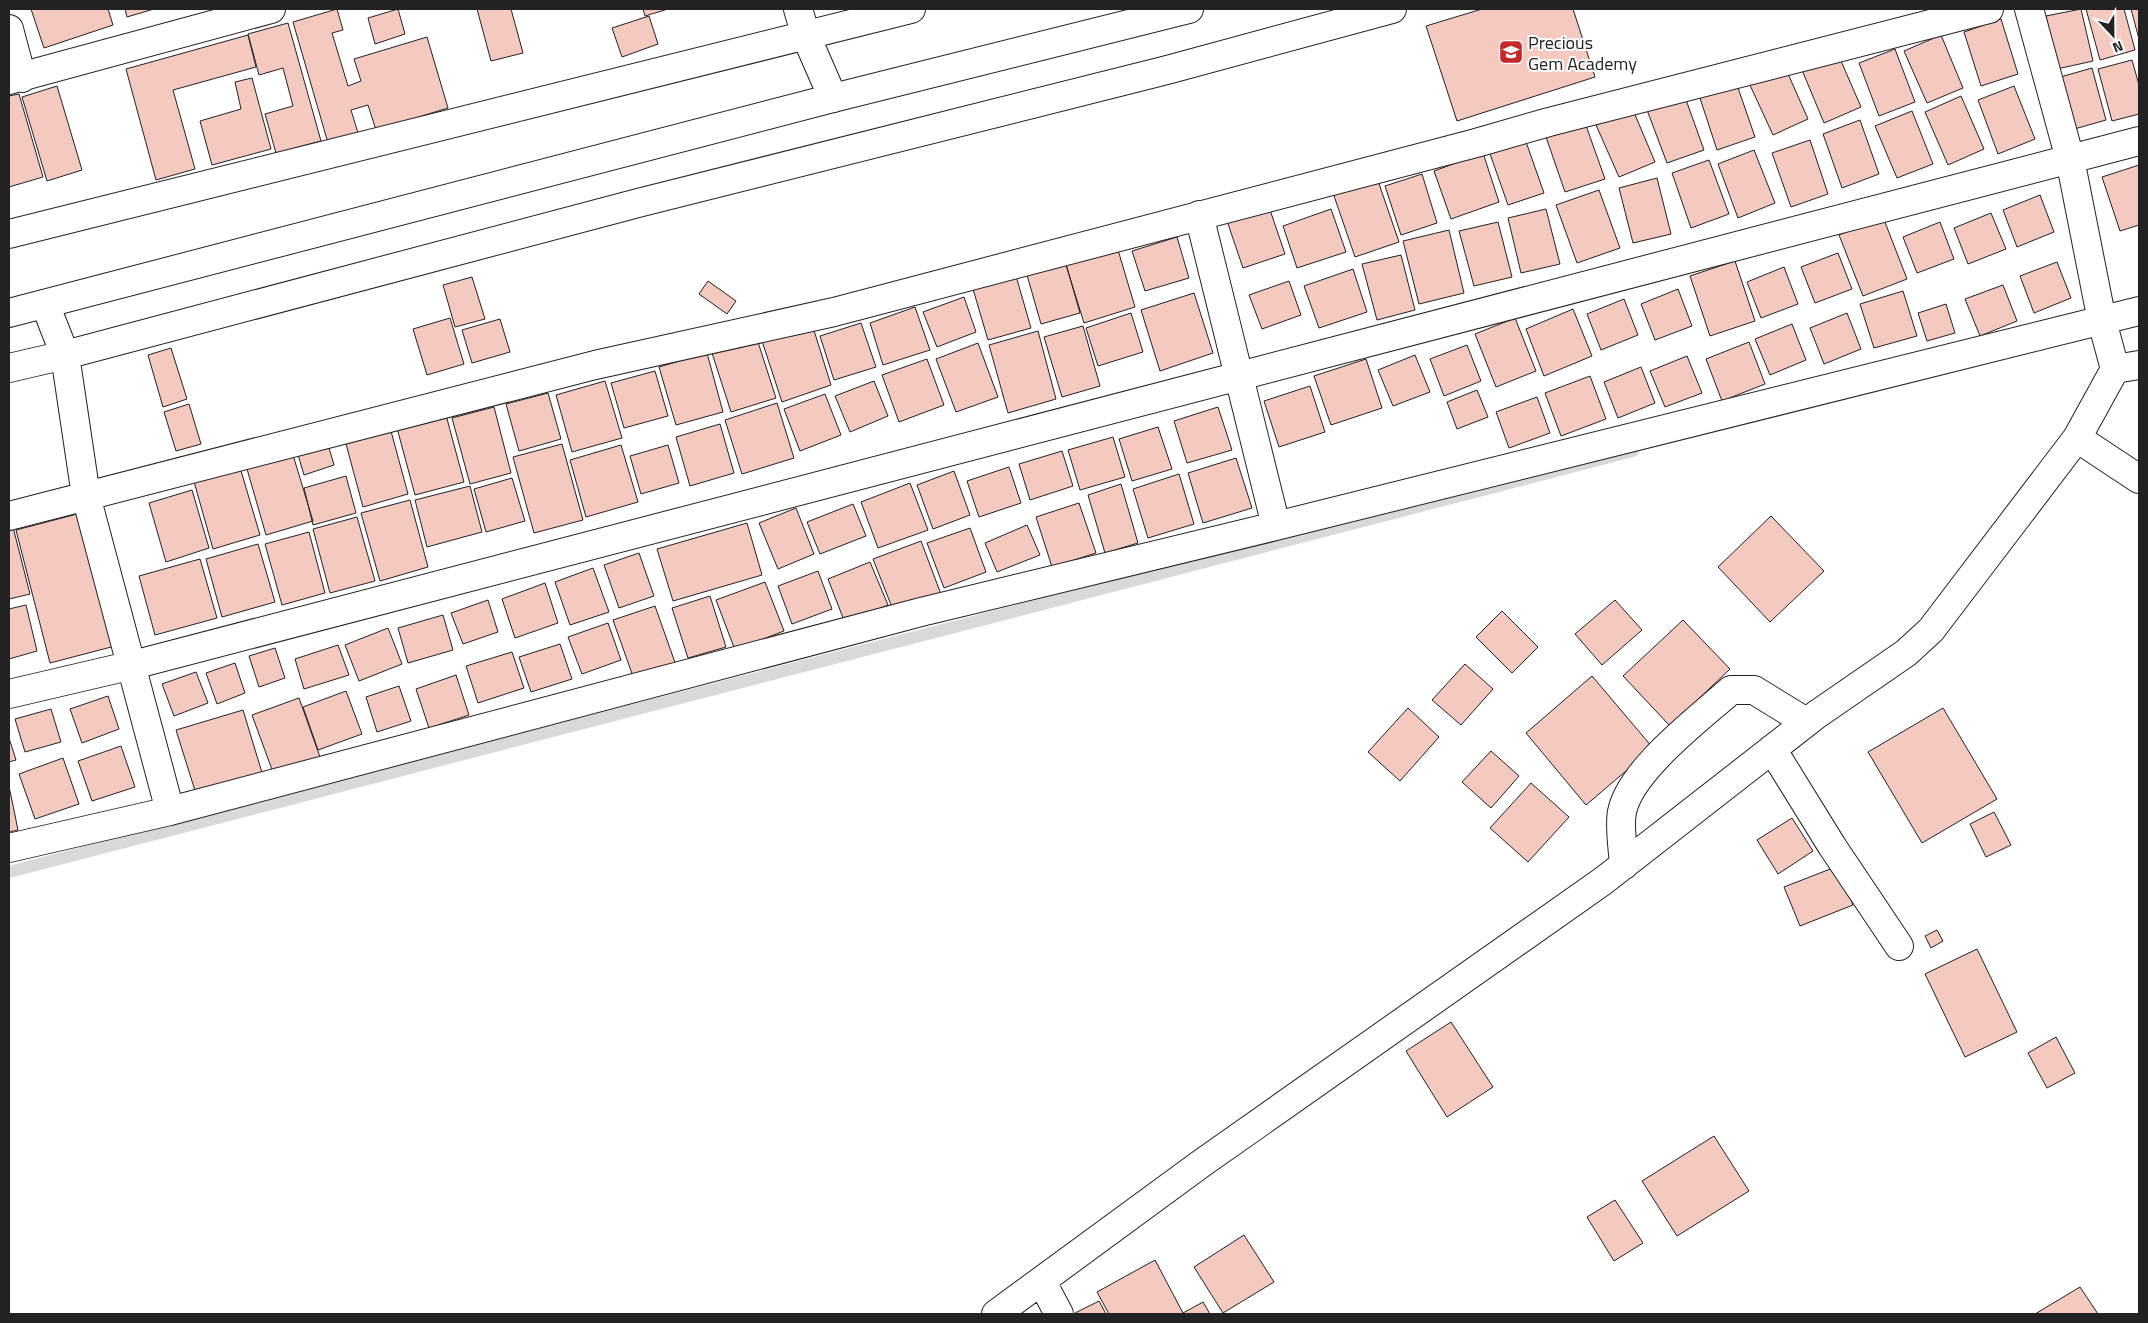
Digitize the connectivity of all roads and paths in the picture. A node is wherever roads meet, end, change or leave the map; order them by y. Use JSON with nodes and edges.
{"nodes":[{"id":1,"x":272,"y":9,"type":"edge"},
{"id":2,"x":798,"y":9,"type":"edge"},
{"id":3,"x":911,"y":9,"type":"edge"},
{"id":4,"x":1189,"y":9,"type":"edge"},
{"id":5,"x":1392,"y":9,"type":"edge"},
{"id":6,"x":1989,"y":9,"type":"edge"},
{"id":7,"x":2029,"y":9,"type":"edge"},
{"id":8,"x":208,"y":16,"type":"edge"},
{"id":9,"x":9,"y":29,"type":"edge"},
{"id":10,"x":806,"y":36,"type":"junction"},
{"id":11,"x":15,"y":79,"type":"edge"},
{"id":12,"x":833,"y":98,"type":"junction"},
{"id":13,"x":2139,"y":141,"type":"edge"},
{"id":14,"x":2070,"y":159,"type":"junction"},
{"id":15,"x":1199,"y":215,"type":"junction"},
{"id":16,"x":9,"y":234,"type":"edge"},
{"id":17,"x":46,"y":304,"type":"junction"},
{"id":18,"x":2139,"y":311,"type":"edge"},
{"id":19,"x":9,"y":313,"type":"edge"},
{"id":20,"x":2102,"y":321,"type":"junction"},
{"id":21,"x":65,"y":355,"type":"junction"},
{"id":22,"x":2127,"y":367,"type":"edge"},
{"id":23,"x":9,"y":368,"type":"edge"},
{"id":24,"x":1238,"y":375,"type":"junction"},
{"id":25,"x":2077,"y":438,"type":"junction"},
{"id":26,"x":2139,"y":479,"type":"edge"},
{"id":27,"x":86,"y":496,"type":"junction"},
{"id":28,"x":9,"y":516,"type":"edge"},
{"id":29,"x":1276,"y":526,"type":"junction"},
{"id":30,"x":132,"y":665,"type":"junction"},
{"id":31,"x":9,"y":694,"type":"edge"},
{"id":32,"x":1806,"y":722,"type":"junction"},
{"id":33,"x":1772,"y":749,"type":"junction"},
{"id":34,"x":170,"y":811,"type":"junction"},
{"id":35,"x":9,"y":848,"type":"edge"},
{"id":36,"x":1624,"y":865,"type":"junction"},
{"id":37,"x":1899,"y":946,"type":"dead end"},
{"id":38,"x":1042,"y":1282,"type":"junction"},
{"id":39,"x":996,"y":1314,"type":"edge"},
{"id":40,"x":1058,"y":1314,"type":"edge"}],
"edges":[{"from":1,"to":8,"type":"street"},
{"from":2,"to":10,"type":"street"},
{"from":3,"to":10,"type":"street"},
{"from":4,"to":12,"type":"street"},
{"from":5,"to":21,"type":"street"},
{"from":6,"to":15,"type":"street"},
{"from":7,"to":14,"type":"street"},
{"from":8,"to":11,"type":"street"},
{"from":9,"to":11,"type":"street"},
{"from":10,"to":12,"type":"street"},
{"from":10,"to":16,"type":"street"},
{"from":12,"to":17,"type":"street"},
{"from":13,"to":14,"type":"street"},
{"from":14,"to":20,"type":"street"},
{"from":14,"to":24,"type":"street"},
{"from":15,"to":24,"type":"street"},
{"from":15,"to":27,"type":"street"},
{"from":17,"to":19,"type":"street"},
{"from":17,"to":21,"type":"street"},
{"from":18,"to":20,"type":"street"},
{"from":20,"to":22,"type":"street"},
{"from":20,"to":29,"type":"street"},
{"from":21,"to":23,"type":"street"},
{"from":21,"to":27,"type":"street"},
{"from":22,"to":25,"type":"street"},
{"from":24,"to":29,"type":"street"},
{"from":24,"to":30,"type":"street"},
{"from":25,"to":26,"type":"street"},
{"from":25,"to":32,"type":"street"},
{"from":27,"to":28,"type":"street"},
{"from":27,"to":30,"type":"street"},
{"from":29,"to":34,"type":"street"},
{"from":30,"to":31,"type":"street"},
{"from":30,"to":34,"type":"street"},
{"from":32,"to":33,"type":"street"},
{"from":32,"to":36,"type":"street"},
{"from":33,"to":36,"type":"street"},
{"from":33,"to":37,"type":"street"},
{"from":34,"to":35,"type":"street"},
{"from":36,"to":38,"type":"street"},
{"from":38,"to":39,"type":"street"},
{"from":38,"to":40,"type":"street"}]}
